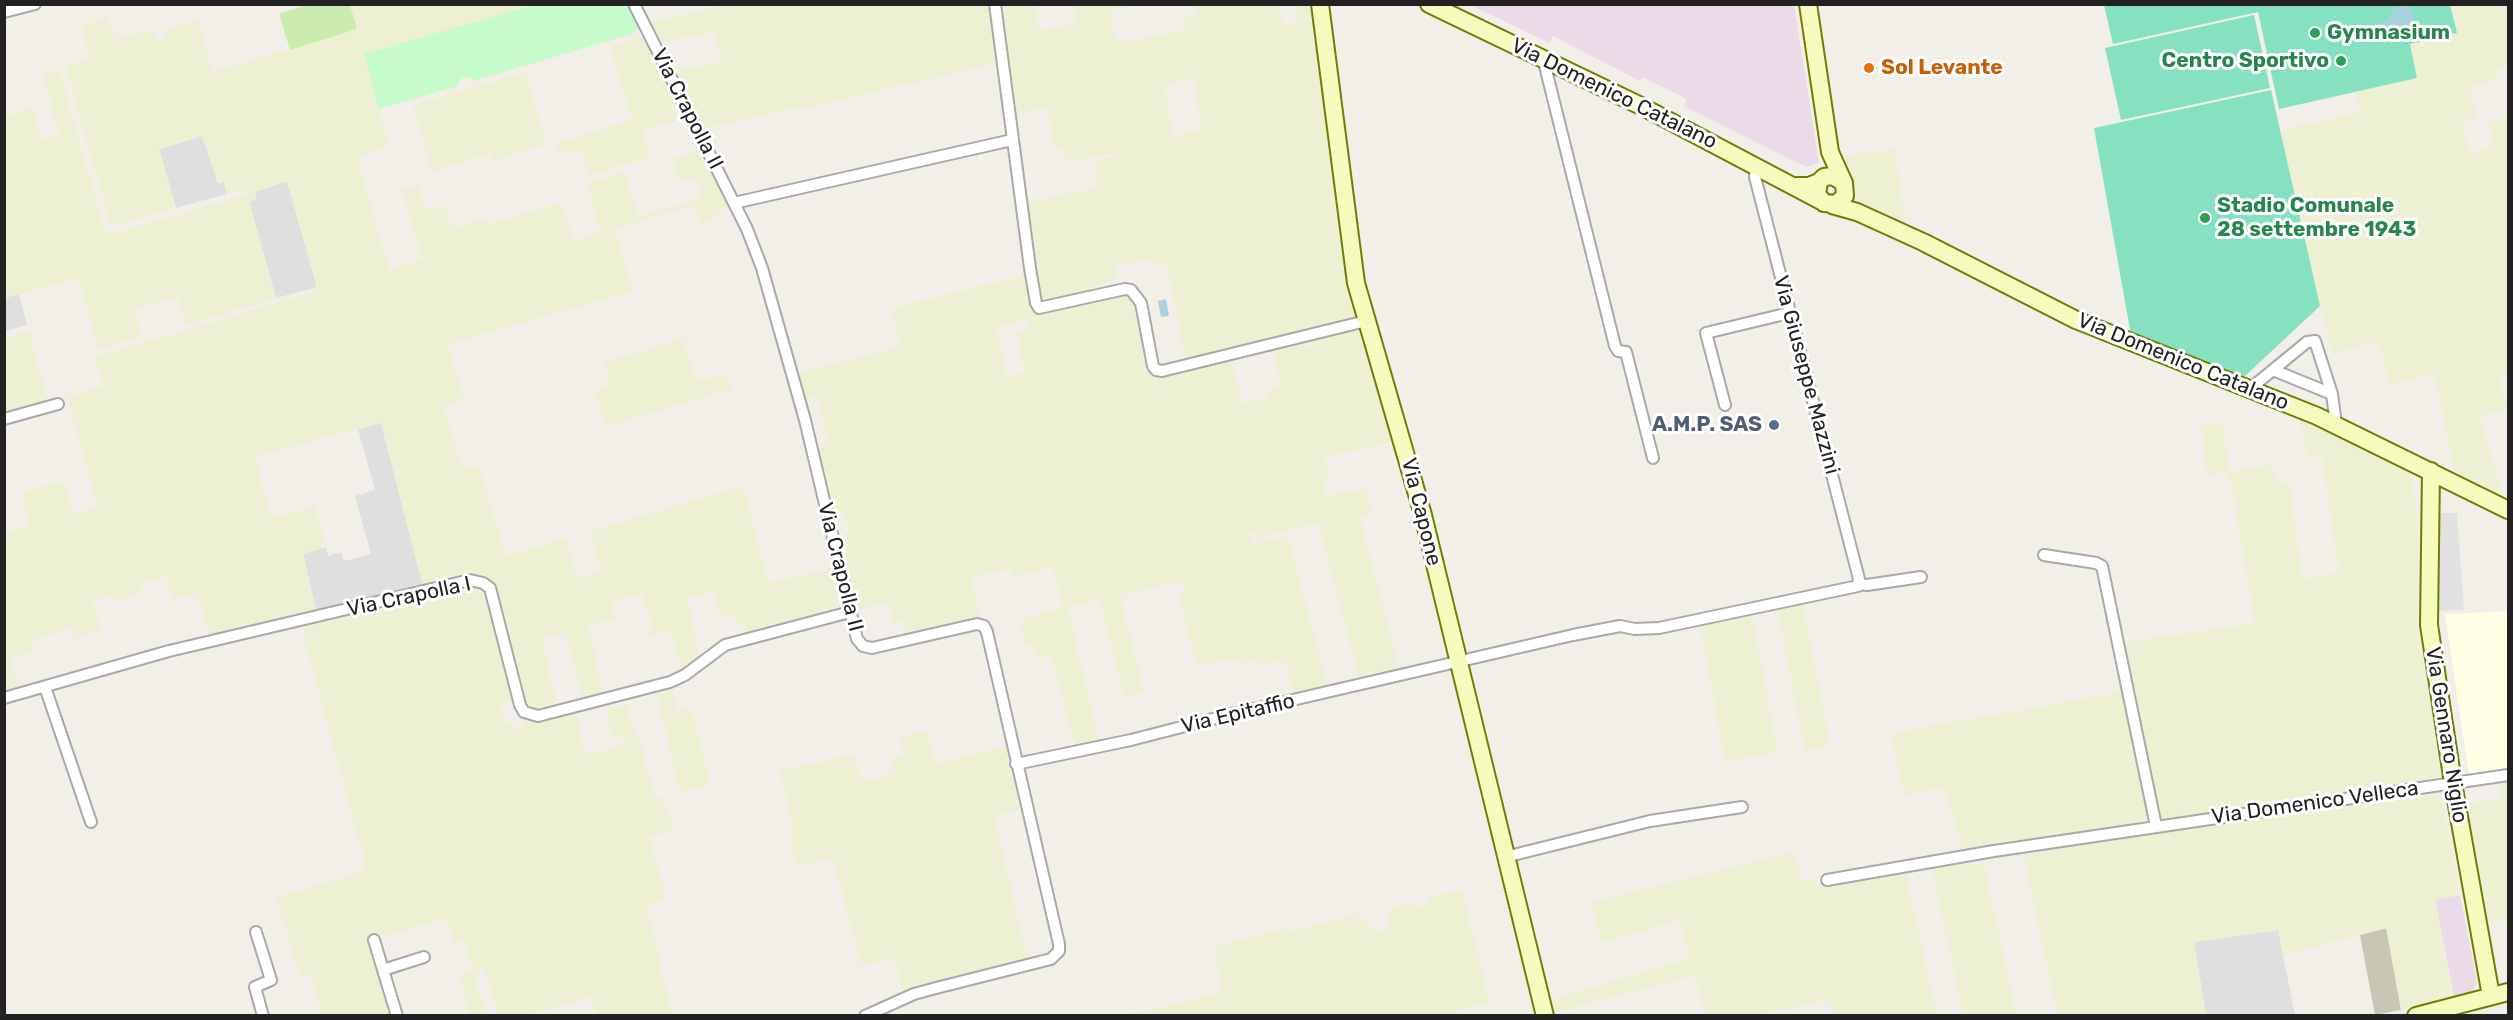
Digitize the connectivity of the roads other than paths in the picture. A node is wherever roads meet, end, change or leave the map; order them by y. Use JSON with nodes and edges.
{"nodes":[{"id":1,"x":35,"y":4,"type":"edge"},
{"id":2,"x":634,"y":4,"type":"edge"},
{"id":3,"x":995,"y":4,"type":"edge"},
{"id":4,"x":1320,"y":4,"type":"edge"},
{"id":5,"x":1429,"y":4,"type":"edge"},
{"id":6,"x":1808,"y":4,"type":"edge"},
{"id":7,"x":4,"y":12,"type":"edge"},
{"id":8,"x":1543,"y":58,"type":"junction"},
{"id":9,"x":1012,"y":140,"type":"junction"},
{"id":10,"x":1830,"y":152,"type":"junction"},
{"id":11,"x":1756,"y":165,"type":"junction"},
{"id":12,"x":1820,"y":181,"type":"junction"},
{"id":13,"x":1797,"y":186,"type":"junction"},
{"id":14,"x":1845,"y":188,"type":"junction"},
{"id":15,"x":734,"y":203,"type":"junction"},
{"id":16,"x":1827,"y":203,"type":"junction"},
{"id":17,"x":1857,"y":212,"type":"junction"},
{"id":18,"x":1789,"y":314,"type":"junction"},
{"id":19,"x":1366,"y":321,"type":"junction"},
{"id":20,"x":2273,"y":370,"type":"junction"},
{"id":21,"x":2251,"y":388,"type":"junction"},
{"id":22,"x":2332,"y":394,"type":"junction"},
{"id":23,"x":58,"y":404,"type":"dead end"},
{"id":24,"x":1725,"y":405,"type":"dead end"},
{"id":25,"x":4,"y":418,"type":"edge"},
{"id":26,"x":2336,"y":424,"type":"junction"},
{"id":27,"x":1653,"y":458,"type":"dead end"},
{"id":28,"x":2431,"y":471,"type":"junction"},
{"id":29,"x":2508,"y":510,"type":"edge"},
{"id":30,"x":2044,"y":555,"type":"dead end"},
{"id":31,"x":1921,"y":576,"type":"dead end"},
{"id":32,"x":1859,"y":584,"type":"junction"},
{"id":33,"x":850,"y":612,"type":"junction"},
{"id":34,"x":1459,"y":663,"type":"junction"},
{"id":35,"x":45,"y":687,"type":"junction"},
{"id":36,"x":4,"y":698,"type":"edge"},
{"id":37,"x":1016,"y":764,"type":"junction"},
{"id":38,"x":2508,"y":774,"type":"edge"},
{"id":39,"x":2453,"y":783,"type":"junction"},
{"id":40,"x":1742,"y":807,"type":"dead end"},
{"id":41,"x":91,"y":822,"type":"dead end"},
{"id":42,"x":2156,"y":826,"type":"junction"},
{"id":43,"x":1505,"y":857,"type":"junction"},
{"id":44,"x":1827,"y":880,"type":"dead end"},
{"id":45,"x":256,"y":932,"type":"dead end"},
{"id":46,"x":374,"y":940,"type":"dead end"},
{"id":47,"x":424,"y":957,"type":"dead end"},
{"id":48,"x":383,"y":970,"type":"junction"},
{"id":49,"x":2508,"y":992,"type":"edge"},
{"id":50,"x":2491,"y":996,"type":"junction"},
{"id":51,"x":263,"y":1016,"type":"edge"},
{"id":52,"x":397,"y":1016,"type":"edge"},
{"id":53,"x":865,"y":1016,"type":"edge"},
{"id":54,"x":1545,"y":1016,"type":"edge"},
{"id":55,"x":2416,"y":1016,"type":"edge"}],
"edges":[{"from":1,"to":7,"type":"street"},
{"from":2,"to":15,"type":"street","name":"Via Crapolla II"},
{"from":3,"to":9,"type":"street"},
{"from":4,"to":19,"type":"street","name":"Via Capone"},
{"from":5,"to":8,"type":"street","name":"Via Domenico Catalano"},
{"from":6,"to":10,"type":"street"},
{"from":8,"to":11,"type":"street","name":"Via Domenico Catalano"},
{"from":8,"to":27,"type":"street"},
{"from":9,"to":15,"type":"street"},
{"from":9,"to":19,"type":"street"},
{"from":10,"to":12,"type":"street"},
{"from":10,"to":14,"type":"street"},
{"from":11,"to":13,"type":"street","name":"Via Domenico Catalano"},
{"from":11,"to":18,"type":"street","name":"Via Giuseppe Mazzini"},
{"from":12,"to":13,"type":"street"},
{"from":12,"to":14,"type":"street"},
{"from":12,"to":16,"type":"street"},
{"from":13,"to":16,"type":"street","name":"Via Domenico Catalano"},
{"from":14,"to":16,"type":"street"},
{"from":14,"to":17,"type":"street"},
{"from":15,"to":33,"type":"street","name":"Via Crapolla II"},
{"from":16,"to":17,"type":"street","name":"Via Domenico Catalano"},
{"from":17,"to":21,"type":"street","name":"Via Domenico Catalano"},
{"from":18,"to":24,"type":"street"},
{"from":18,"to":32,"type":"street","name":"Via Giuseppe Mazzini"},
{"from":19,"to":34,"type":"street","name":"Via Capone"},
{"from":20,"to":21,"type":"street"},
{"from":20,"to":22,"type":"street"},
{"from":20,"to":22,"type":"street"},
{"from":21,"to":26,"type":"street","name":"Via Domenico Catalano"},
{"from":22,"to":26,"type":"street"},
{"from":23,"to":25,"type":"street"},
{"from":26,"to":28,"type":"street","name":"Via Domenico Catalano"},
{"from":28,"to":29,"type":"street","name":"Via Domenico Catalano"},
{"from":28,"to":39,"type":"street","name":"Via Gennaro Niglio"},
{"from":30,"to":42,"type":"street"},
{"from":31,"to":32,"type":"street"},
{"from":32,"to":34,"type":"street"},
{"from":33,"to":35,"type":"street","name":"Via Crapolla I"},
{"from":33,"to":37,"type":"street","name":"Via Crapolla II"},
{"from":34,"to":37,"type":"street","name":"Via Epitaffio"},
{"from":34,"to":43,"type":"street","name":"Via Capone"},
{"from":35,"to":36,"type":"street","name":"Via Crapolla I"},
{"from":35,"to":41,"type":"street"},
{"from":37,"to":53,"type":"street","name":"Via Crapolla II"},
{"from":38,"to":39,"type":"street","name":"Via Domenico Velleca"},
{"from":39,"to":42,"type":"street","name":"Via Domenico Velleca"},
{"from":39,"to":50,"type":"street","name":"Via Gennaro Niglio"},
{"from":40,"to":43,"type":"street"},
{"from":42,"to":44,"type":"street","name":"Via Domenico Velleca"},
{"from":43,"to":54,"type":"street","name":"Via Capone"},
{"from":45,"to":51,"type":"street"},
{"from":46,"to":48,"type":"street"},
{"from":47,"to":48,"type":"street"},
{"from":48,"to":52,"type":"street"},
{"from":49,"to":50,"type":"street"},
{"from":50,"to":55,"type":"street"}]}
